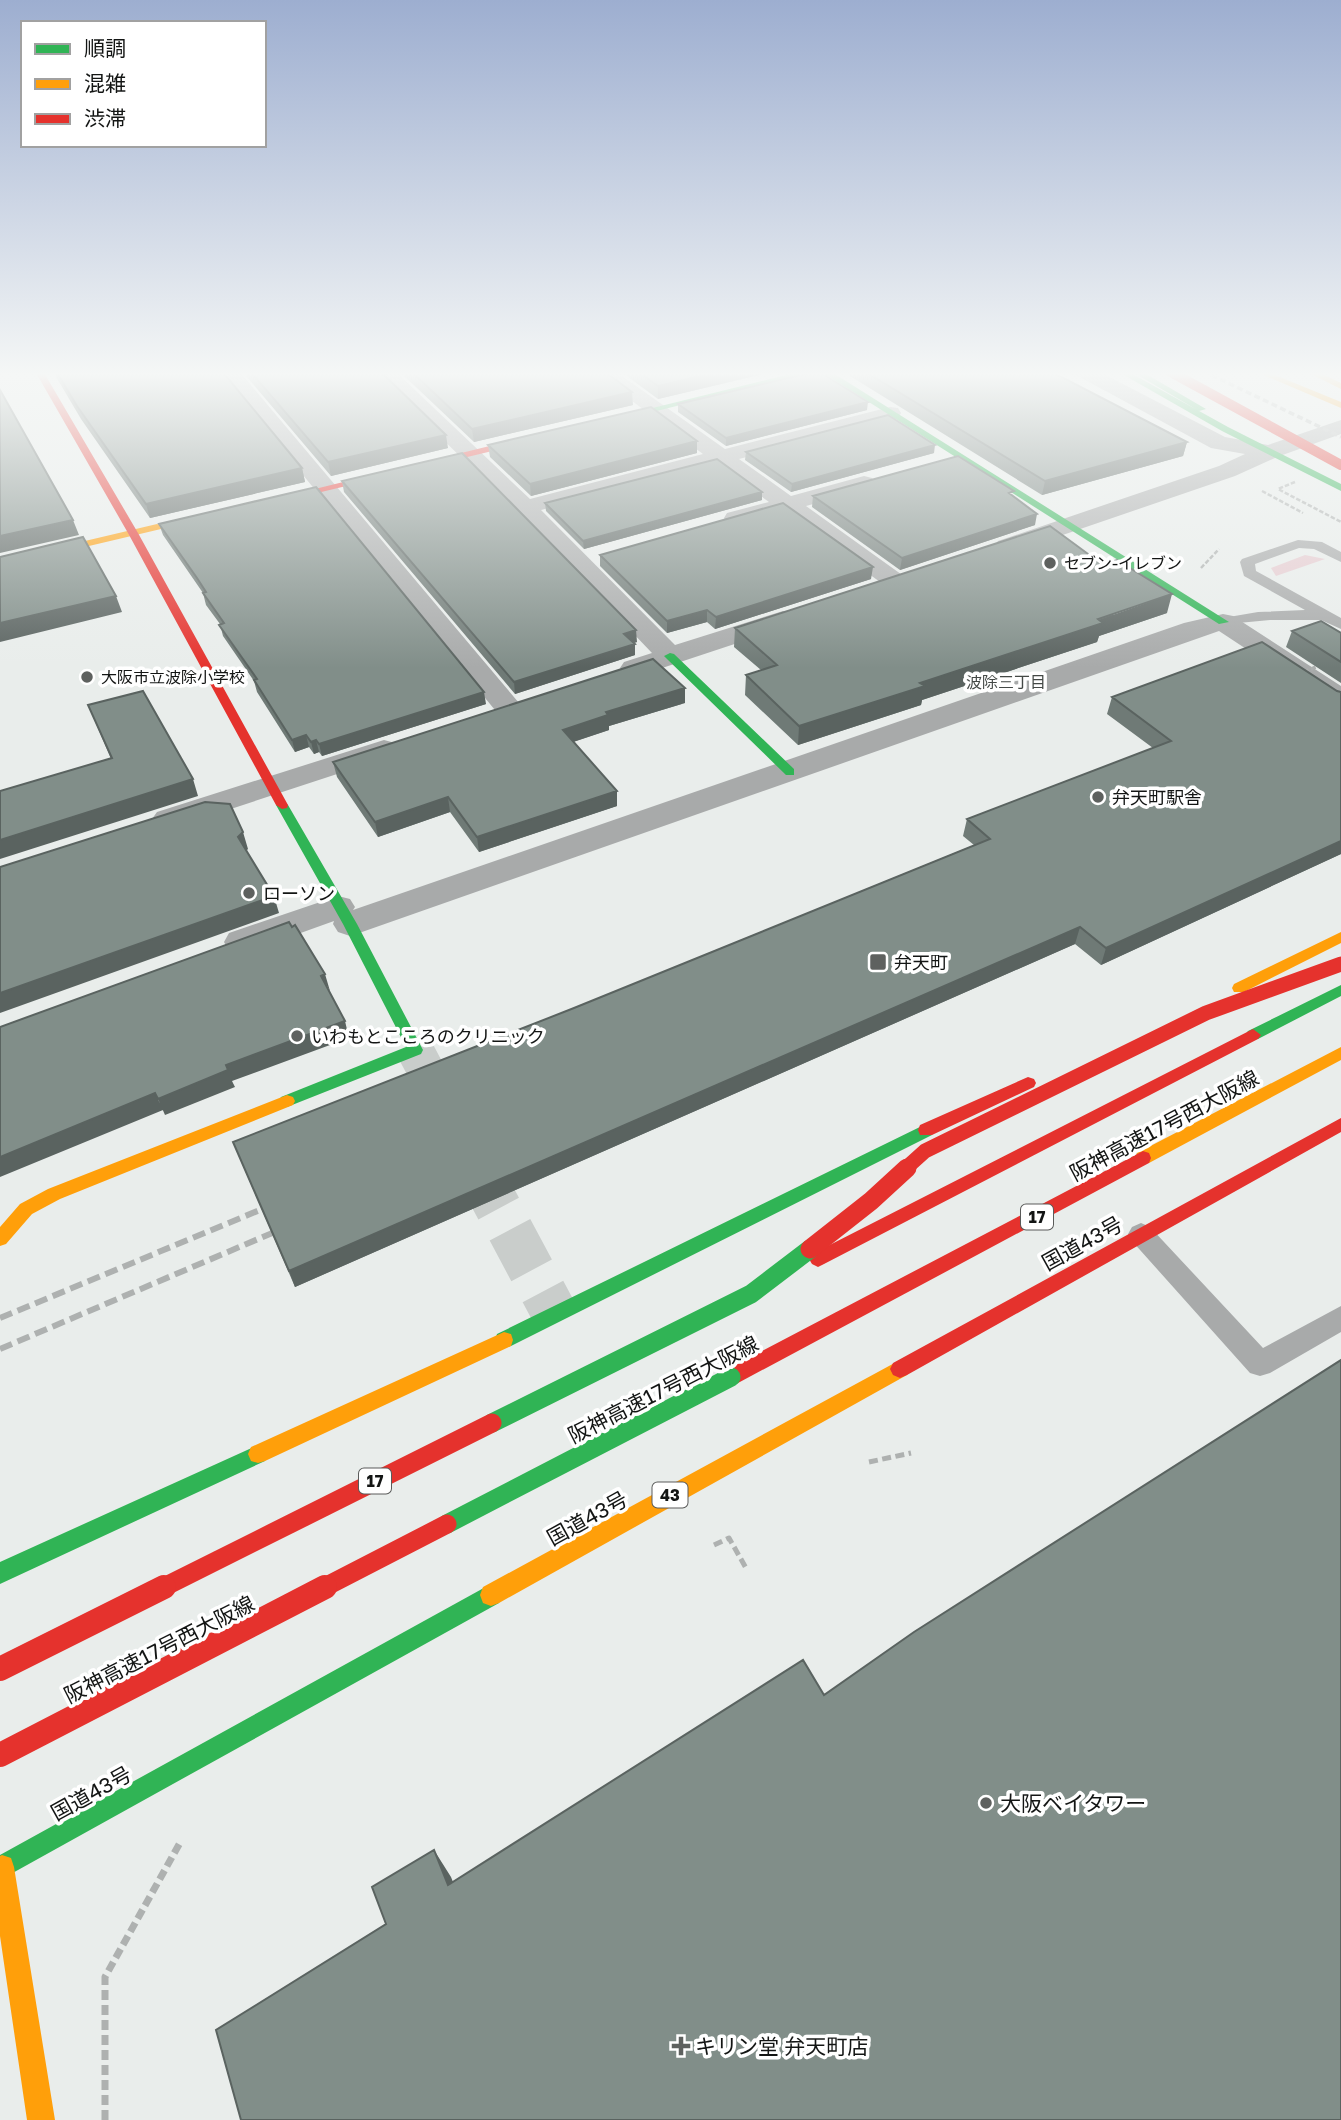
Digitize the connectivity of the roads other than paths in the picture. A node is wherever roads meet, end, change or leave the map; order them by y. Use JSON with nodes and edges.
{"nodes":[{"id":1,"x":96,"y":470,"type":"edge"},
{"id":2,"x":312,"y":470,"type":"edge"},
{"id":3,"x":401,"y":470,"type":"edge"},
{"id":4,"x":487,"y":470,"type":"edge"},
{"id":5,"x":669,"y":470,"type":"edge"},
{"id":6,"x":741,"y":470,"type":"edge"},
{"id":7,"x":983,"y":470,"type":"edge"},
{"id":8,"x":1229,"y":470,"type":"edge"},
{"id":9,"x":1308,"y":470,"type":"edge"},
{"id":10,"x":1314,"y":470,"type":"edge"},
{"id":11,"x":880,"y":478,"type":"edge"},
{"id":12,"x":1341,"y":485,"type":"edge"},
{"id":13,"x":327,"y":488,"type":"junction"},
{"id":14,"x":786,"y":505,"type":"junction"},
{"id":15,"x":250,"y":506,"type":"edge"},
{"id":16,"x":525,"y":507,"type":"junction"},
{"id":17,"x":172,"y":524,"type":"edge"},
{"id":18,"x":1072,"y":525,"type":"junction"},
{"id":19,"x":707,"y":526,"type":"edge"},
{"id":20,"x":133,"y":533,"type":"junction"},
{"id":21,"x":984,"y":553,"type":"edge"},
{"id":22,"x":602,"y":555,"type":"edge"},
{"id":23,"x":1341,"y":558,"type":"edge"},
{"id":24,"x":576,"y":562,"type":"junction"},
{"id":25,"x":0,"y":564,"type":"edge"},
{"id":26,"x":1270,"y":586,"type":"junction"},
{"id":27,"x":859,"y":594,"type":"edge"},
{"id":28,"x":808,"y":611,"type":"edge"},
{"id":29,"x":1254,"y":616,"type":"junction"},
{"id":30,"x":1324,"y":617,"type":"junction"},
{"id":31,"x":1223,"y":622,"type":"junction"},
{"id":32,"x":1341,"y":624,"type":"edge"},
{"id":33,"x":670,"y":656,"type":"junction"},
{"id":34,"x":608,"y":677,"type":"edge"},
{"id":35,"x":1341,"y":699,"type":"edge"},
{"id":36,"x":508,"y":709,"type":"edge"},
{"id":37,"x":416,"y":739,"type":"edge"},
{"id":38,"x":790,"y":772,"type":"junction"},
{"id":39,"x":271,"y":785,"type":"junction"},
{"id":40,"x":142,"y":828,"type":"edge"},
{"id":41,"x":344,"y":915,"type":"junction"},
{"id":42,"x":1341,"y":937,"type":"edge"},
{"id":43,"x":208,"y":954,"type":"edge"},
{"id":44,"x":1341,"y":964,"type":"edge"},
{"id":45,"x":1341,"y":974,"type":"edge"},
{"id":46,"x":1341,"y":990,"type":"edge"},
{"id":47,"x":1211,"y":1038,"type":"dead end"},
{"id":48,"x":1341,"y":1054,"type":"edge"},
{"id":49,"x":1341,"y":1124,"type":"edge"},
{"id":50,"x":946,"y":1159,"type":"dead end"},
{"id":51,"x":803,"y":1193,"type":"junction"},
{"id":52,"x":1141,"y":1234,"type":"junction"},
{"id":53,"x":0,"y":1238,"type":"edge"},
{"id":54,"x":751,"y":1294,"type":"junction"},
{"id":55,"x":1341,"y":1318,"type":"edge"},
{"id":56,"x":50,"y":1549,"type":"junction"},
{"id":57,"x":0,"y":1560,"type":"edge"},
{"id":58,"x":0,"y":1573,"type":"edge"},
{"id":59,"x":0,"y":1669,"type":"edge"},
{"id":60,"x":0,"y":1755,"type":"edge"},
{"id":61,"x":1,"y":1867,"type":"edge"},
{"id":62,"x":41,"y":2120,"type":"edge"}],
"edges":[{"from":1,"to":20,"type":"main road"},
{"from":2,"to":13,"type":"street"},
{"from":3,"to":13,"type":"main road"},
{"from":4,"to":16,"type":"street"},
{"from":5,"to":16,"type":"street"},
{"from":6,"to":14,"type":"street"},
{"from":7,"to":18,"type":"main road"},
{"from":8,"to":18,"type":"street"},
{"from":9,"to":12,"type":"main road"},
{"from":10,"to":12,"type":"main road"},
{"from":11,"to":14,"type":"street"},
{"from":13,"to":15,"type":"main road"},
{"from":13,"to":36,"type":"street"},
{"from":14,"to":19,"type":"street"},
{"from":14,"to":27,"type":"street"},
{"from":16,"to":24,"type":"street"},
{"from":17,"to":20,"type":"main road"},
{"from":18,"to":21,"type":"street"},
{"from":18,"to":31,"type":"main road"},
{"from":20,"to":25,"type":"main road"},
{"from":20,"to":39,"type":"main road"},
{"from":22,"to":24,"type":"street"},
{"from":23,"to":26,"type":"lane"},
{"from":24,"to":33,"type":"street"},
{"from":26,"to":29,"type":"lane"},
{"from":26,"to":30,"type":"lane"},
{"from":28,"to":33,"type":"street"},
{"from":29,"to":30,"type":"lane"},
{"from":29,"to":31,"type":"lane"},
{"from":30,"to":32,"type":"lane"},
{"from":31,"to":35,"type":"street"},
{"from":31,"to":38,"type":"street"},
{"from":33,"to":34,"type":"street"},
{"from":33,"to":38,"type":"main road"},
{"from":37,"to":39,"type":"street"},
{"from":38,"to":41,"type":"street"},
{"from":39,"to":40,"type":"street"},
{"from":39,"to":41,"type":"main road"},
{"from":41,"to":43,"type":"street"},
{"from":41,"to":53,"type":"main road"},
{"from":42,"to":51,"type":"main road"},
{"from":44,"to":54,"type":"main road","number":"17","bridge":true},
{"from":45,"to":47,"type":"main road"},
{"from":46,"to":54,"type":"main road","name":"阪神高速17号西大阪線","number":"17","bridge":true},
{"from":48,"to":60,"type":"main road","name":"阪神高速17号西大阪線","number":"17","bridge":true},
{"from":49,"to":52,"type":"main road","name":"国道43号","number":"43"},
{"from":50,"to":51,"type":"main road"},
{"from":51,"to":56,"type":"main road"},
{"from":52,"to":55,"type":"lane"},
{"from":52,"to":61,"type":"main road","name":"国道43号","number":"43"},
{"from":54,"to":59,"type":"main road","name":"阪神高速17号西大阪線","number":"17","bridge":true},
{"from":56,"to":57,"type":"street"},
{"from":56,"to":58,"type":"main road"},
{"from":61,"to":62,"type":"main road"}]}
